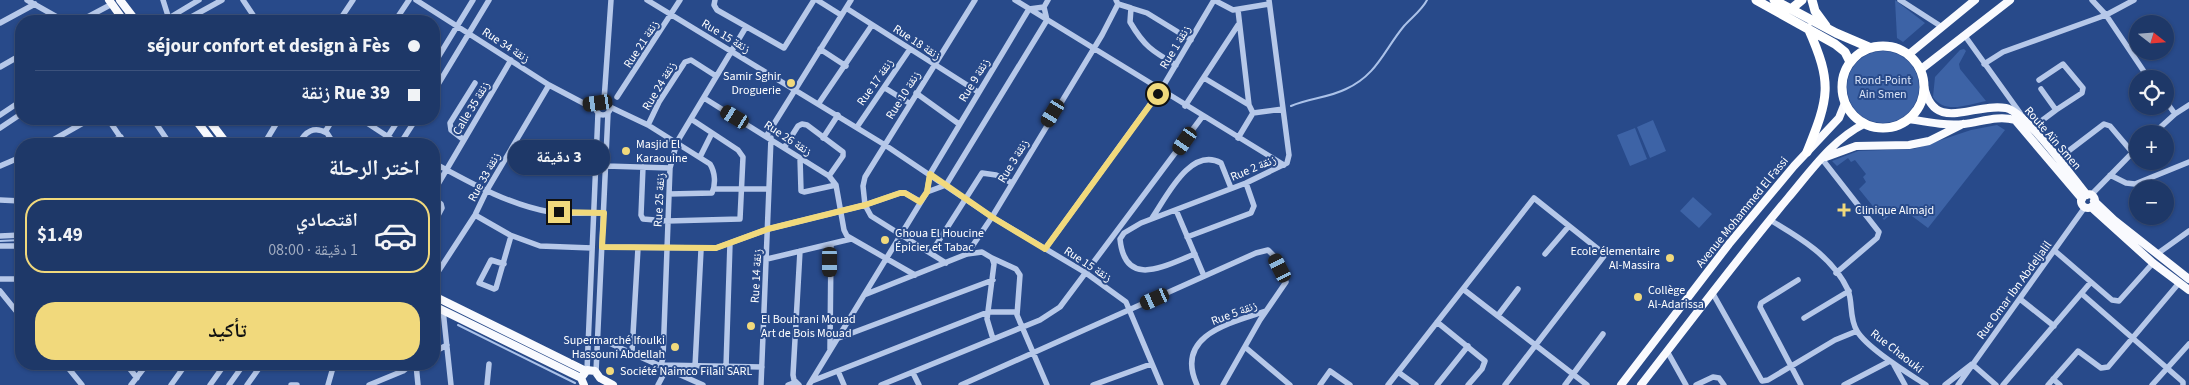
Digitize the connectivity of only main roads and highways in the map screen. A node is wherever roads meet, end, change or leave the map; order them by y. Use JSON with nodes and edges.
{"nodes":[{"id":1,"x":120,"y":0,"type":"edge"},
{"id":2,"x":1756,"y":0,"type":"edge"},
{"id":3,"x":1774,"y":0,"type":"edge"},
{"id":4,"x":1802,"y":0,"type":"edge"},
{"id":5,"x":1812,"y":0,"type":"edge"},
{"id":6,"x":1975,"y":0,"type":"edge"},
{"id":7,"x":2010,"y":0,"type":"edge"},
{"id":8,"x":111,"y":2,"type":"edge"},
{"id":9,"x":1791,"y":9,"type":"junction"},
{"id":10,"x":120,"y":15,"type":"edge"},
{"id":11,"x":131,"y":15,"type":"edge"},
{"id":12,"x":1808,"y":28,"type":"junction"},
{"id":13,"x":1828,"y":28,"type":"junction"},
{"id":14,"x":1871,"y":48,"type":"junction"},
{"id":15,"x":1908,"y":55,"type":"junction"},
{"id":16,"x":1850,"y":62,"type":"junction"},
{"id":17,"x":1920,"y":70,"type":"junction"},
{"id":18,"x":1924,"y":86,"type":"junction"},
{"id":19,"x":1845,"y":103,"type":"junction"},
{"id":20,"x":1909,"y":119,"type":"junction"},
{"id":21,"x":1864,"y":124,"type":"junction"},
{"id":22,"x":1965,"y":124,"type":"junction"},
{"id":23,"x":200,"y":125,"type":"edge"},
{"id":24,"x":213,"y":125,"type":"edge"},
{"id":25,"x":209,"y":138,"type":"edge"},
{"id":26,"x":222,"y":138,"type":"edge"},
{"id":27,"x":1807,"y":152,"type":"junction"},
{"id":28,"x":1822,"y":159,"type":"junction"},
{"id":29,"x":2088,"y":201,"type":"junction"},
{"id":30,"x":2189,"y":279,"type":"edge"},
{"id":31,"x":2189,"y":290,"type":"edge"},
{"id":32,"x":440,"y":299,"type":"edge"},
{"id":33,"x":440,"y":309,"type":"edge"},
{"id":34,"x":585,"y":376,"type":"edge"},
{"id":35,"x":598,"y":378,"type":"edge"},
{"id":36,"x":613,"y":385,"type":"edge"},
{"id":37,"x":1621,"y":385,"type":"edge"},
{"id":38,"x":1641,"y":385,"type":"edge"}],
"edges":[{"from":1,"to":11,"type":"main road"},
{"from":2,"to":12,"type":"highway"},
{"from":3,"to":9,"type":"highway"},
{"from":4,"to":9,"type":"highway"},
{"from":5,"to":13,"type":"highway"},
{"from":6,"to":15,"type":"main road"},
{"from":7,"to":17,"type":"main road"},
{"from":8,"to":10,"type":"main road"},
{"from":9,"to":13,"type":"highway"},
{"from":12,"to":16,"type":"highway"},
{"from":12,"to":27,"type":"highway"},
{"from":13,"to":14,"type":"highway"},
{"from":14,"to":15,"type":"highway"},
{"from":14,"to":16,"type":"highway"},
{"from":15,"to":17,"type":"highway"},
{"from":16,"to":19,"type":"highway"},
{"from":17,"to":18,"type":"highway"},
{"from":18,"to":20,"type":"highway"},
{"from":18,"to":29,"type":"main road","name":"Route Aïn Smen"},
{"from":19,"to":21,"type":"highway"},
{"from":19,"to":27,"type":"main road","name":"Avenue Mohammed El Fassi"},
{"from":20,"to":21,"type":"highway"},
{"from":20,"to":22,"type":"main road","name":"Route Aïn Smen"},
{"from":21,"to":28,"type":"main road"},
{"from":22,"to":28,"type":"main road"},
{"from":22,"to":29,"type":"main road","name":"Route Aïn Smen"},
{"from":23,"to":25,"type":"main road"},
{"from":24,"to":26,"type":"main road"},
{"from":27,"to":37,"type":"main road","name":"Avenue Mohammed El Fassi"},
{"from":28,"to":38,"type":"main road"},
{"from":29,"to":30,"type":"main road"},
{"from":29,"to":31,"type":"main road"},
{"from":32,"to":34,"type":"main road"},
{"from":33,"to":34,"type":"main road"},
{"from":34,"to":35,"type":"main road"},
{"from":35,"to":36,"type":"main road"}]}
